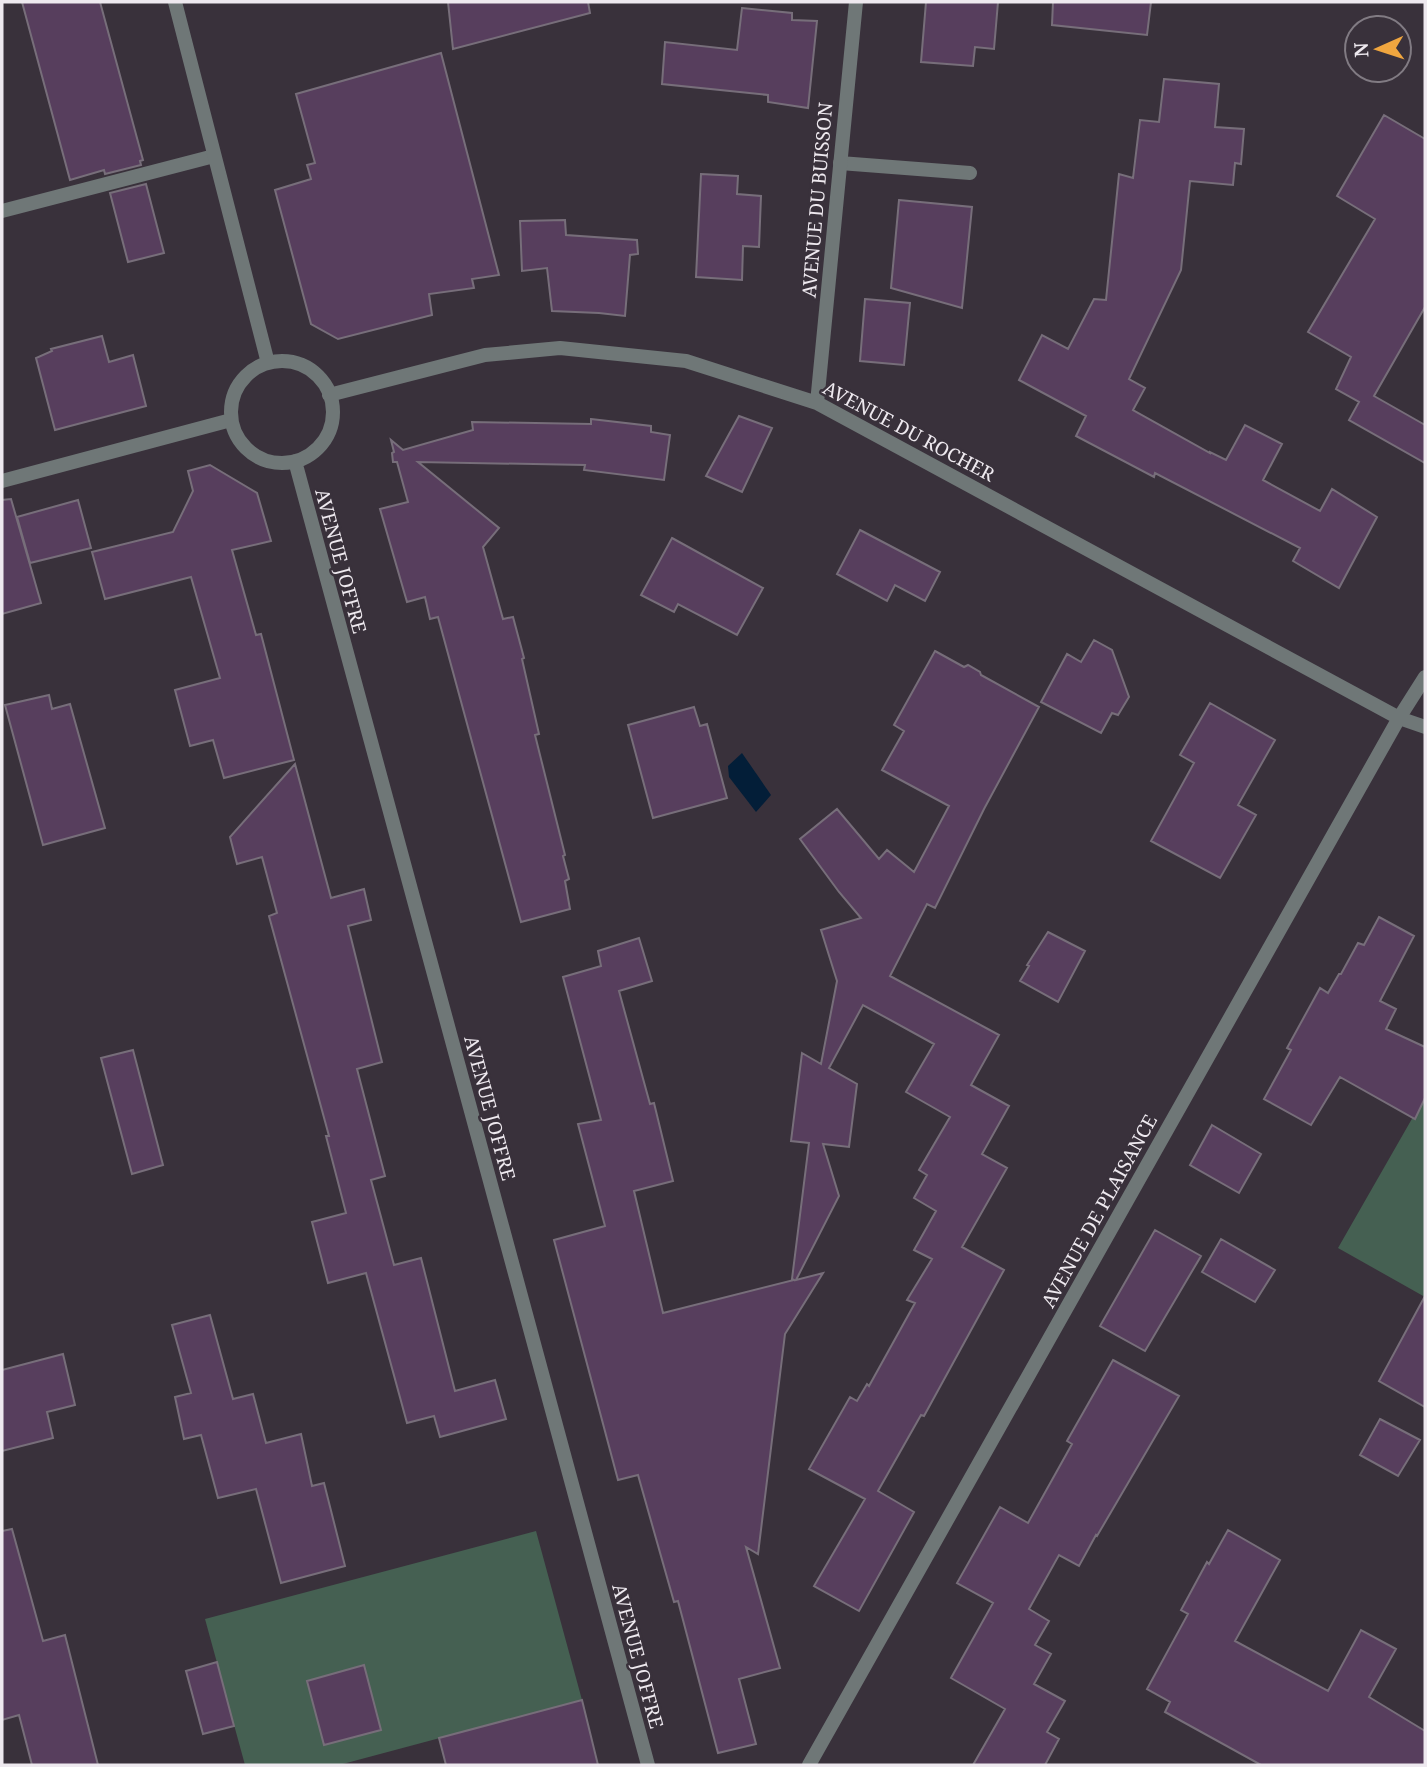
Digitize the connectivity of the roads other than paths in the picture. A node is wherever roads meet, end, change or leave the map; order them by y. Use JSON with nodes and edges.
{"nodes":[{"id":1,"x":175,"y":2,"type":"edge"},
{"id":2,"x":856,"y":2,"type":"edge"},
{"id":3,"x":214,"y":156,"type":"junction"},
{"id":4,"x":840,"y":163,"type":"junction"},
{"id":5,"x":970,"y":173,"type":"dead end"},
{"id":6,"x":2,"y":211,"type":"edge"},
{"id":7,"x":268,"y":363,"type":"junction"},
{"id":8,"x":329,"y":395,"type":"junction"},
{"id":9,"x":817,"y":402,"type":"junction"},
{"id":10,"x":231,"y":420,"type":"junction"},
{"id":11,"x":295,"y":461,"type":"junction"},
{"id":12,"x":2,"y":481,"type":"edge"},
{"id":13,"x":1425,"y":677,"type":"edge"},
{"id":14,"x":1399,"y":718,"type":"junction"},
{"id":15,"x":1425,"y":727,"type":"edge"},
{"id":16,"x":648,"y":1765,"type":"edge"},
{"id":17,"x":809,"y":1765,"type":"edge"}],
"edges":[{"from":1,"to":3,"type":"street"},
{"from":2,"to":4,"type":"street","name":"AVENUE DU BUISSON"},
{"from":3,"to":6,"type":"street"},
{"from":3,"to":7,"type":"street"},
{"from":4,"to":5,"type":"street"},
{"from":4,"to":9,"type":"street","name":"AVENUE DU BUISSON"},
{"from":7,"to":8,"type":"street"},
{"from":7,"to":10,"type":"street"},
{"from":8,"to":9,"type":"street","name":"AVENUE DU ROCHER"},
{"from":8,"to":11,"type":"street"},
{"from":9,"to":14,"type":"street","name":"AVENUE DU ROCHER"},
{"from":10,"to":11,"type":"street"},
{"from":10,"to":12,"type":"street"},
{"from":11,"to":16,"type":"street","name":"AVENUE JOFFRE"},
{"from":13,"to":14,"type":"street","name":"AVENUE DE PLAISANCE"},
{"from":14,"to":15,"type":"street","name":"AVENUE DU ROCHER"},
{"from":14,"to":17,"type":"street","name":"AVENUE DE PLAISANCE"}]}
